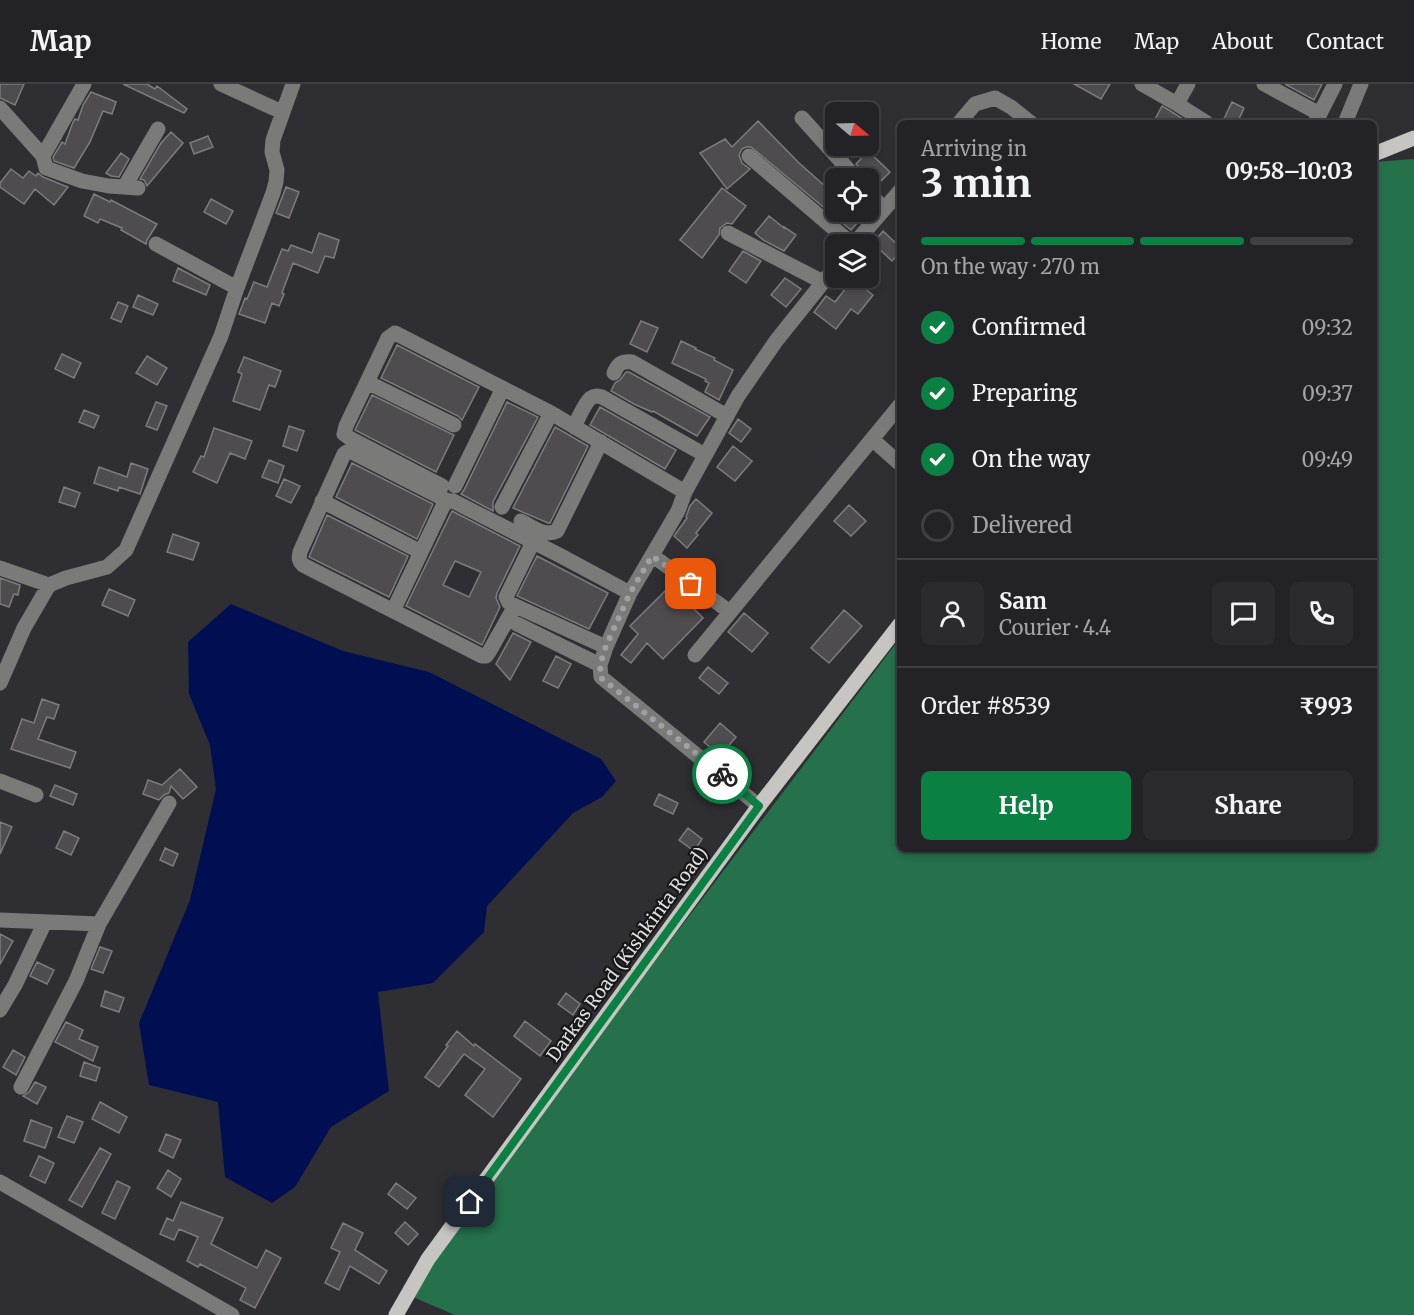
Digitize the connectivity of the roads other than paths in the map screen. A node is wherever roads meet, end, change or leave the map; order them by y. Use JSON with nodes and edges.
{"nodes":[{"id":1,"x":84,"y":84,"type":"edge"},
{"id":2,"x":221,"y":84,"type":"edge"},
{"id":3,"x":293,"y":84,"type":"edge"},
{"id":4,"x":1142,"y":84,"type":"edge"},
{"id":5,"x":1188,"y":84,"type":"edge"},
{"id":6,"x":1264,"y":84,"type":"edge"},
{"id":7,"x":1335,"y":84,"type":"edge"},
{"id":8,"x":1361,"y":84,"type":"edge"},
{"id":9,"x":994,"y":91,"type":"edge"},
{"id":10,"x":1177,"y":104,"type":"junction"},
{"id":11,"x":0,"y":108,"type":"edge"},
{"id":12,"x":282,"y":112,"type":"junction"},
{"id":13,"x":802,"y":118,"type":"dead end"},
{"id":14,"x":1317,"y":118,"type":"edge"},
{"id":15,"x":962,"y":120,"type":"edge"},
{"id":16,"x":1027,"y":120,"type":"edge"},
{"id":17,"x":1202,"y":120,"type":"edge"},
{"id":18,"x":1346,"y":120,"type":"edge"},
{"id":19,"x":158,"y":129,"type":"dead end"},
{"id":20,"x":1414,"y":138,"type":"edge"},
{"id":21,"x":1377,"y":153,"type":"edge"},
{"id":22,"x":43,"y":156,"type":"junction"},
{"id":23,"x":749,"y":156,"type":"dead end"},
{"id":24,"x":847,"y":168,"type":"edge"},
{"id":25,"x":897,"y":194,"type":"edge"},
{"id":26,"x":879,"y":204,"type":"edge"},
{"id":27,"x":884,"y":209,"type":"junction"},
{"id":28,"x":728,"y":233,"type":"dead end"},
{"id":29,"x":841,"y":234,"type":"edge"},
{"id":30,"x":862,"y":234,"type":"edge"},
{"id":31,"x":156,"y":244,"type":"dead end"},
{"id":32,"x":825,"y":280,"type":"edge"},
{"id":33,"x":823,"y":282,"type":"junction"},
{"id":34,"x":237,"y":288,"type":"junction"},
{"id":35,"x":614,"y":373,"type":"dead end"},
{"id":36,"x":367,"y":382,"type":"junction"},
{"id":37,"x":502,"y":388,"type":"junction"},
{"id":38,"x":897,"y":409,"type":"edge"},
{"id":39,"x":551,"y":413,"type":"junction"},
{"id":40,"x":727,"y":416,"type":"junction"},
{"id":41,"x":454,"y":425,"type":"dead end"},
{"id":42,"x":574,"y":427,"type":"junction"},
{"id":43,"x":872,"y":439,"type":"junction"},
{"id":44,"x":601,"y":442,"type":"junction"},
{"id":45,"x":705,"y":455,"type":"junction"},
{"id":46,"x":897,"y":461,"type":"edge"},
{"id":47,"x":448,"y":491,"type":"junction"},
{"id":48,"x":685,"y":492,"type":"junction"},
{"id":49,"x":322,"y":501,"type":"junction"},
{"id":50,"x":502,"y":507,"type":"dead end"},
{"id":51,"x":521,"y":521,"type":"dead end"},
{"id":52,"x":533,"y":542,"type":"junction"},
{"id":53,"x":421,"y":552,"type":"junction"},
{"id":54,"x":652,"y":556,"type":"junction"},
{"id":55,"x":0,"y":568,"type":"edge"},
{"id":56,"x":49,"y":585,"type":"junction"},
{"id":57,"x":630,"y":593,"type":"junction"},
{"id":58,"x":515,"y":606,"type":"junction"},
{"id":59,"x":393,"y":611,"type":"junction"},
{"id":60,"x":730,"y":612,"type":"junction"},
{"id":61,"x":517,"y":624,"type":"dead end"},
{"id":62,"x":897,"y":628,"type":"edge"},
{"id":63,"x":606,"y":646,"type":"junction"},
{"id":64,"x":695,"y":654,"type":"dead end"},
{"id":65,"x":600,"y":665,"type":"junction"},
{"id":66,"x":0,"y":683,"type":"edge"},
{"id":67,"x":0,"y":781,"type":"edge"},
{"id":68,"x":36,"y":795,"type":"dead end"},
{"id":69,"x":169,"y":803,"type":"dead end"},
{"id":70,"x":759,"y":806,"type":"junction"},
{"id":71,"x":0,"y":920,"type":"edge"},
{"id":72,"x":45,"y":922,"type":"junction"},
{"id":73,"x":99,"y":924,"type":"junction"},
{"id":74,"x":0,"y":1010,"type":"edge"},
{"id":75,"x":21,"y":1087,"type":"dead end"},
{"id":76,"x":0,"y":1182,"type":"edge"},
{"id":77,"x":232,"y":1315,"type":"edge"},
{"id":78,"x":396,"y":1315,"type":"edge"}],
"edges":[{"from":1,"to":22,"type":"street"},
{"from":2,"to":12,"type":"street"},
{"from":3,"to":12,"type":"street"},
{"from":4,"to":10,"type":"street"},
{"from":5,"to":10,"type":"street"},
{"from":6,"to":14,"type":"street"},
{"from":7,"to":14,"type":"street"},
{"from":8,"to":18,"type":"street"},
{"from":9,"to":15,"type":"street"},
{"from":9,"to":16,"type":"street"},
{"from":10,"to":17,"type":"street"},
{"from":11,"to":22,"type":"street"},
{"from":12,"to":34,"type":"street"},
{"from":13,"to":24,"type":"street"},
{"from":19,"to":22,"type":"street"},
{"from":20,"to":21,"type":"main road"},
{"from":23,"to":29,"type":"street"},
{"from":25,"to":27,"type":"street"},
{"from":26,"to":27,"type":"street"},
{"from":27,"to":30,"type":"street"},
{"from":28,"to":33,"type":"street"},
{"from":31,"to":34,"type":"street"},
{"from":32,"to":33,"type":"street"},
{"from":33,"to":40,"type":"street"},
{"from":34,"to":56,"type":"street"},
{"from":35,"to":40,"type":"street"},
{"from":36,"to":37,"type":"street"},
{"from":36,"to":41,"type":"street"},
{"from":36,"to":47,"type":"street"},
{"from":37,"to":39,"type":"street"},
{"from":37,"to":47,"type":"street"},
{"from":38,"to":43,"type":"street"},
{"from":39,"to":42,"type":"street"},
{"from":39,"to":50,"type":"street"},
{"from":40,"to":45,"type":"street"},
{"from":42,"to":44,"type":"street"},
{"from":42,"to":45,"type":"street"},
{"from":43,"to":46,"type":"street"},
{"from":43,"to":60,"type":"street"},
{"from":44,"to":48,"type":"street"},
{"from":44,"to":51,"type":"street"},
{"from":45,"to":48,"type":"street"},
{"from":47,"to":49,"type":"street"},
{"from":47,"to":52,"type":"street"},
{"from":47,"to":53,"type":"street"},
{"from":48,"to":54,"type":"street"},
{"from":49,"to":53,"type":"street"},
{"from":49,"to":59,"type":"street"},
{"from":52,"to":57,"type":"street"},
{"from":52,"to":58,"type":"street"},
{"from":53,"to":59,"type":"street"},
{"from":54,"to":57,"type":"street"},
{"from":54,"to":60,"type":"street"},
{"from":55,"to":56,"type":"street"},
{"from":56,"to":66,"type":"street"},
{"from":57,"to":63,"type":"street"},
{"from":58,"to":59,"type":"street"},
{"from":58,"to":63,"type":"street"},
{"from":60,"to":64,"type":"street"},
{"from":61,"to":65,"type":"street"},
{"from":62,"to":70,"type":"main road","name":"Darkas Road (Kishkinta Road)"},
{"from":63,"to":65,"type":"street"},
{"from":65,"to":70,"type":"street"},
{"from":67,"to":68,"type":"street"},
{"from":69,"to":73,"type":"street"},
{"from":70,"to":78,"type":"main road","name":"Darkas Road (Kishkinta Road)"},
{"from":71,"to":72,"type":"street"},
{"from":72,"to":73,"type":"street"},
{"from":72,"to":74,"type":"street"},
{"from":73,"to":75,"type":"street"},
{"from":76,"to":77,"type":"street"}]}
